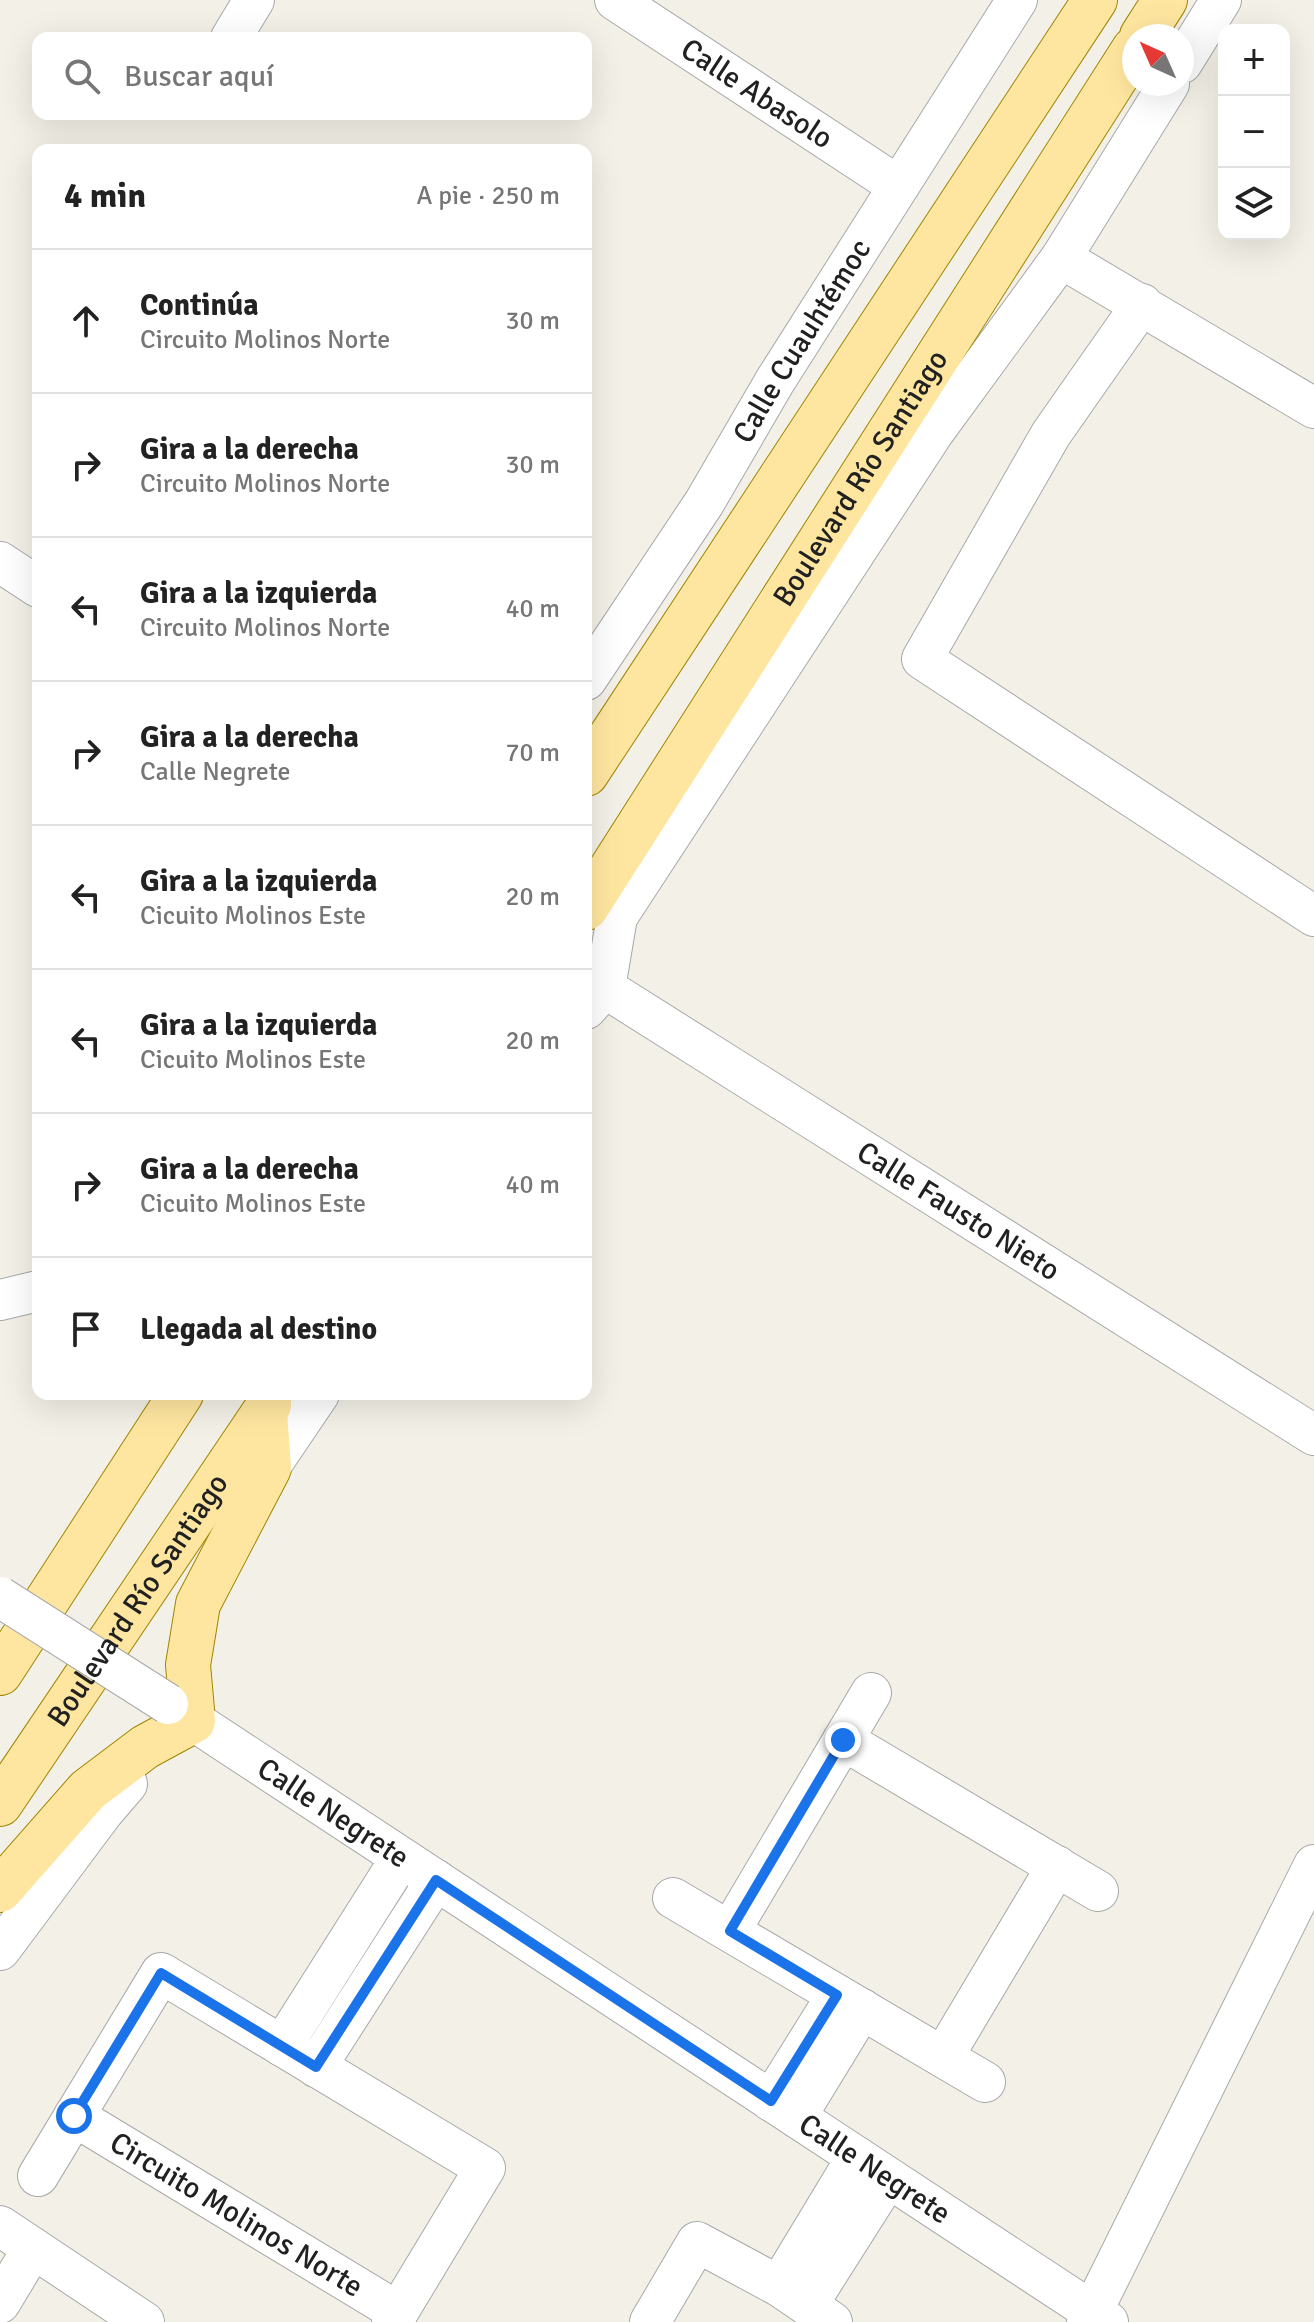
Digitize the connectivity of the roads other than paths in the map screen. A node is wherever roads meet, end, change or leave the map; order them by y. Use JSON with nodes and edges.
{"nodes":[{"id":1,"x":254,"y":0,"type":"edge"},
{"id":2,"x":615,"y":0,"type":"edge"},
{"id":3,"x":1017,"y":0,"type":"edge"},
{"id":4,"x":1095,"y":0,"type":"edge"},
{"id":5,"x":1165,"y":0,"type":"edge"},
{"id":6,"x":1221,"y":0,"type":"edge"},
{"id":7,"x":1150,"y":24,"type":"edge"},
{"id":8,"x":235,"y":32,"type":"edge"},
{"id":9,"x":1194,"y":44,"type":"edge"},
{"id":10,"x":1122,"y":68,"type":"edge"},
{"id":11,"x":1162,"y":96,"type":"edge"},
{"id":12,"x":898,"y":186,"type":"junction"},
{"id":13,"x":1061,"y":258,"type":"junction"},
{"id":14,"x":897,"y":301,"type":"junction"},
{"id":15,"x":1142,"y":304,"type":"junction"},
{"id":16,"x":950,"y":337,"type":"junction"},
{"id":17,"x":1314,"y":408,"type":"edge"},
{"id":18,"x":764,"y":501,"type":"junction"},
{"id":19,"x":704,"y":503,"type":"junction"},
{"id":20,"x":0,"y":562,"type":"edge"},
{"id":21,"x":32,"y":583,"type":"edge"},
{"id":22,"x":592,"y":671,"type":"edge"},
{"id":23,"x":592,"y":765,"type":"edge"},
{"id":24,"x":592,"y":899,"type":"edge"},
{"id":25,"x":1314,"y":916,"type":"edge"},
{"id":26,"x":595,"y":998,"type":"edge"},
{"id":27,"x":32,"y":1292,"type":"edge"},
{"id":28,"x":0,"y":1300,"type":"edge"},
{"id":29,"x":177,"y":1400,"type":"edge"},
{"id":30,"x":315,"y":1400,"type":"edge"},
{"id":31,"x":270,"y":1403,"type":"edge"},
{"id":32,"x":1314,"y":1435,"type":"edge"},
{"id":33,"x":269,"y":1468,"type":"junction"},
{"id":34,"x":0,"y":1597,"type":"edge"},
{"id":35,"x":0,"y":1673,"type":"edge"},
{"id":36,"x":871,"y":1693,"type":"dead end"},
{"id":37,"x":181,"y":1712,"type":"junction"},
{"id":38,"x":843,"y":1740,"type":"junction"},
{"id":39,"x":127,"y":1784,"type":"dead end"},
{"id":40,"x":0,"y":1804,"type":"edge"},
{"id":41,"x":401,"y":1858,"type":"junction"},
{"id":42,"x":1314,"y":1865,"type":"edge"},
{"id":43,"x":1057,"y":1866,"type":"junction"},
{"id":44,"x":436,"y":1880,"type":"junction"},
{"id":45,"x":0,"y":1890,"type":"edge"},
{"id":46,"x":1098,"y":1891,"type":"dead end"},
{"id":47,"x":673,"y":1898,"type":"dead end"},
{"id":48,"x":730,"y":1931,"type":"junction"},
{"id":49,"x":0,"y":1950,"type":"edge"},
{"id":50,"x":850,"y":2002,"type":"junction"},
{"id":51,"x":282,"y":2046,"type":"junction"},
{"id":52,"x":943,"y":2057,"type":"junction"},
{"id":53,"x":316,"y":2067,"type":"junction"},
{"id":54,"x":985,"y":2082,"type":"dead end"},
{"id":55,"x":784,"y":2109,"type":"junction"},
{"id":56,"x":74,"y":2116,"type":"junction"},
{"id":57,"x":873,"y":2168,"type":"junction"},
{"id":58,"x":38,"y":2176,"type":"dead end"},
{"id":59,"x":0,"y":2226,"type":"edge"},
{"id":60,"x":33,"y":2248,"type":"junction"},
{"id":61,"x":0,"y":2303,"type":"edge"},
{"id":62,"x":806,"y":2304,"type":"edge"},
{"id":63,"x":395,"y":2317,"type":"edge"},
{"id":64,"x":1096,"y":2318,"type":"edge"},
{"id":65,"x":144,"y":2322,"type":"edge"},
{"id":66,"x":650,"y":2322,"type":"edge"}],
"edges":[{"from":1,"to":8,"type":"street"},
{"from":2,"to":12,"type":"street","name":"Calle Abasolo"},
{"from":3,"to":12,"type":"street","name":"Calle Cuauhtémoc"},
{"from":4,"to":14,"type":"main road"},
{"from":5,"to":7,"type":"main road"},
{"from":6,"to":9,"type":"street"},
{"from":10,"to":16,"type":"main road","name":"Boulevard Río Santiago"},
{"from":11,"to":13,"type":"street"},
{"from":12,"to":19,"type":"street","name":"Calle Cuauhtémoc"},
{"from":13,"to":15,"type":"street"},
{"from":13,"to":26,"type":"street"},
{"from":14,"to":16,"type":"main road"},
{"from":14,"to":18,"type":"main road"},
{"from":15,"to":17,"type":"street"},
{"from":15,"to":25,"type":"street"},
{"from":16,"to":24,"type":"main road","name":"Boulevard Río Santiago"},
{"from":18,"to":19,"type":"street"},
{"from":18,"to":23,"type":"main road"},
{"from":19,"to":22,"type":"street","name":"Calle Cuauhtémoc"},
{"from":20,"to":21,"type":"street"},
{"from":26,"to":32,"type":"street","name":"Calle Fausto Nieto"},
{"from":27,"to":28,"type":"street"},
{"from":29,"to":35,"type":"main road"},
{"from":30,"to":33,"type":"street"},
{"from":31,"to":33,"type":"main road"},
{"from":31,"to":40,"type":"main road","name":"Boulevard Río Santiago"},
{"from":33,"to":37,"type":"main road"},
{"from":34,"to":37,"type":"street","name":"Calle Negrete","bridge":true},
{"from":36,"to":38,"type":"street"},
{"from":37,"to":41,"type":"street","name":"Calle Negrete"},
{"from":37,"to":45,"type":"main road"},
{"from":38,"to":43,"type":"street"},
{"from":38,"to":48,"type":"street"},
{"from":39,"to":49,"type":"street"},
{"from":41,"to":44,"type":"street","name":"Calle Negrete"},
{"from":41,"to":51,"type":"street"},
{"from":42,"to":64,"type":"street"},
{"from":43,"to":46,"type":"street"},
{"from":43,"to":52,"type":"street"},
{"from":44,"to":53,"type":"street"},
{"from":44,"to":55,"type":"street","name":"Calle Negrete"},
{"from":47,"to":48,"type":"street"},
{"from":48,"to":50,"type":"street"},
{"from":50,"to":52,"type":"street"},
{"from":50,"to":55,"type":"street"},
{"from":51,"to":53,"type":"street","name":"Circuito Molinos Norte"},
{"from":51,"to":56,"type":"street","name":"Circuito Molinos Norte"},
{"from":52,"to":54,"type":"street"},
{"from":53,"to":63,"type":"street","name":"Circuito Molinos Norte"},
{"from":55,"to":57,"type":"street","name":"Calle Negrete"},
{"from":56,"to":58,"type":"street","name":"Circuito Molinos Norte"},
{"from":56,"to":63,"type":"street","name":"Circuito Molinos Norte"},
{"from":57,"to":62,"type":"street"},
{"from":57,"to":64,"type":"street","name":"Calle Negrete"},
{"from":59,"to":60,"type":"street"},
{"from":60,"to":61,"type":"street"},
{"from":60,"to":65,"type":"street"},
{"from":62,"to":66,"type":"street"}]}
